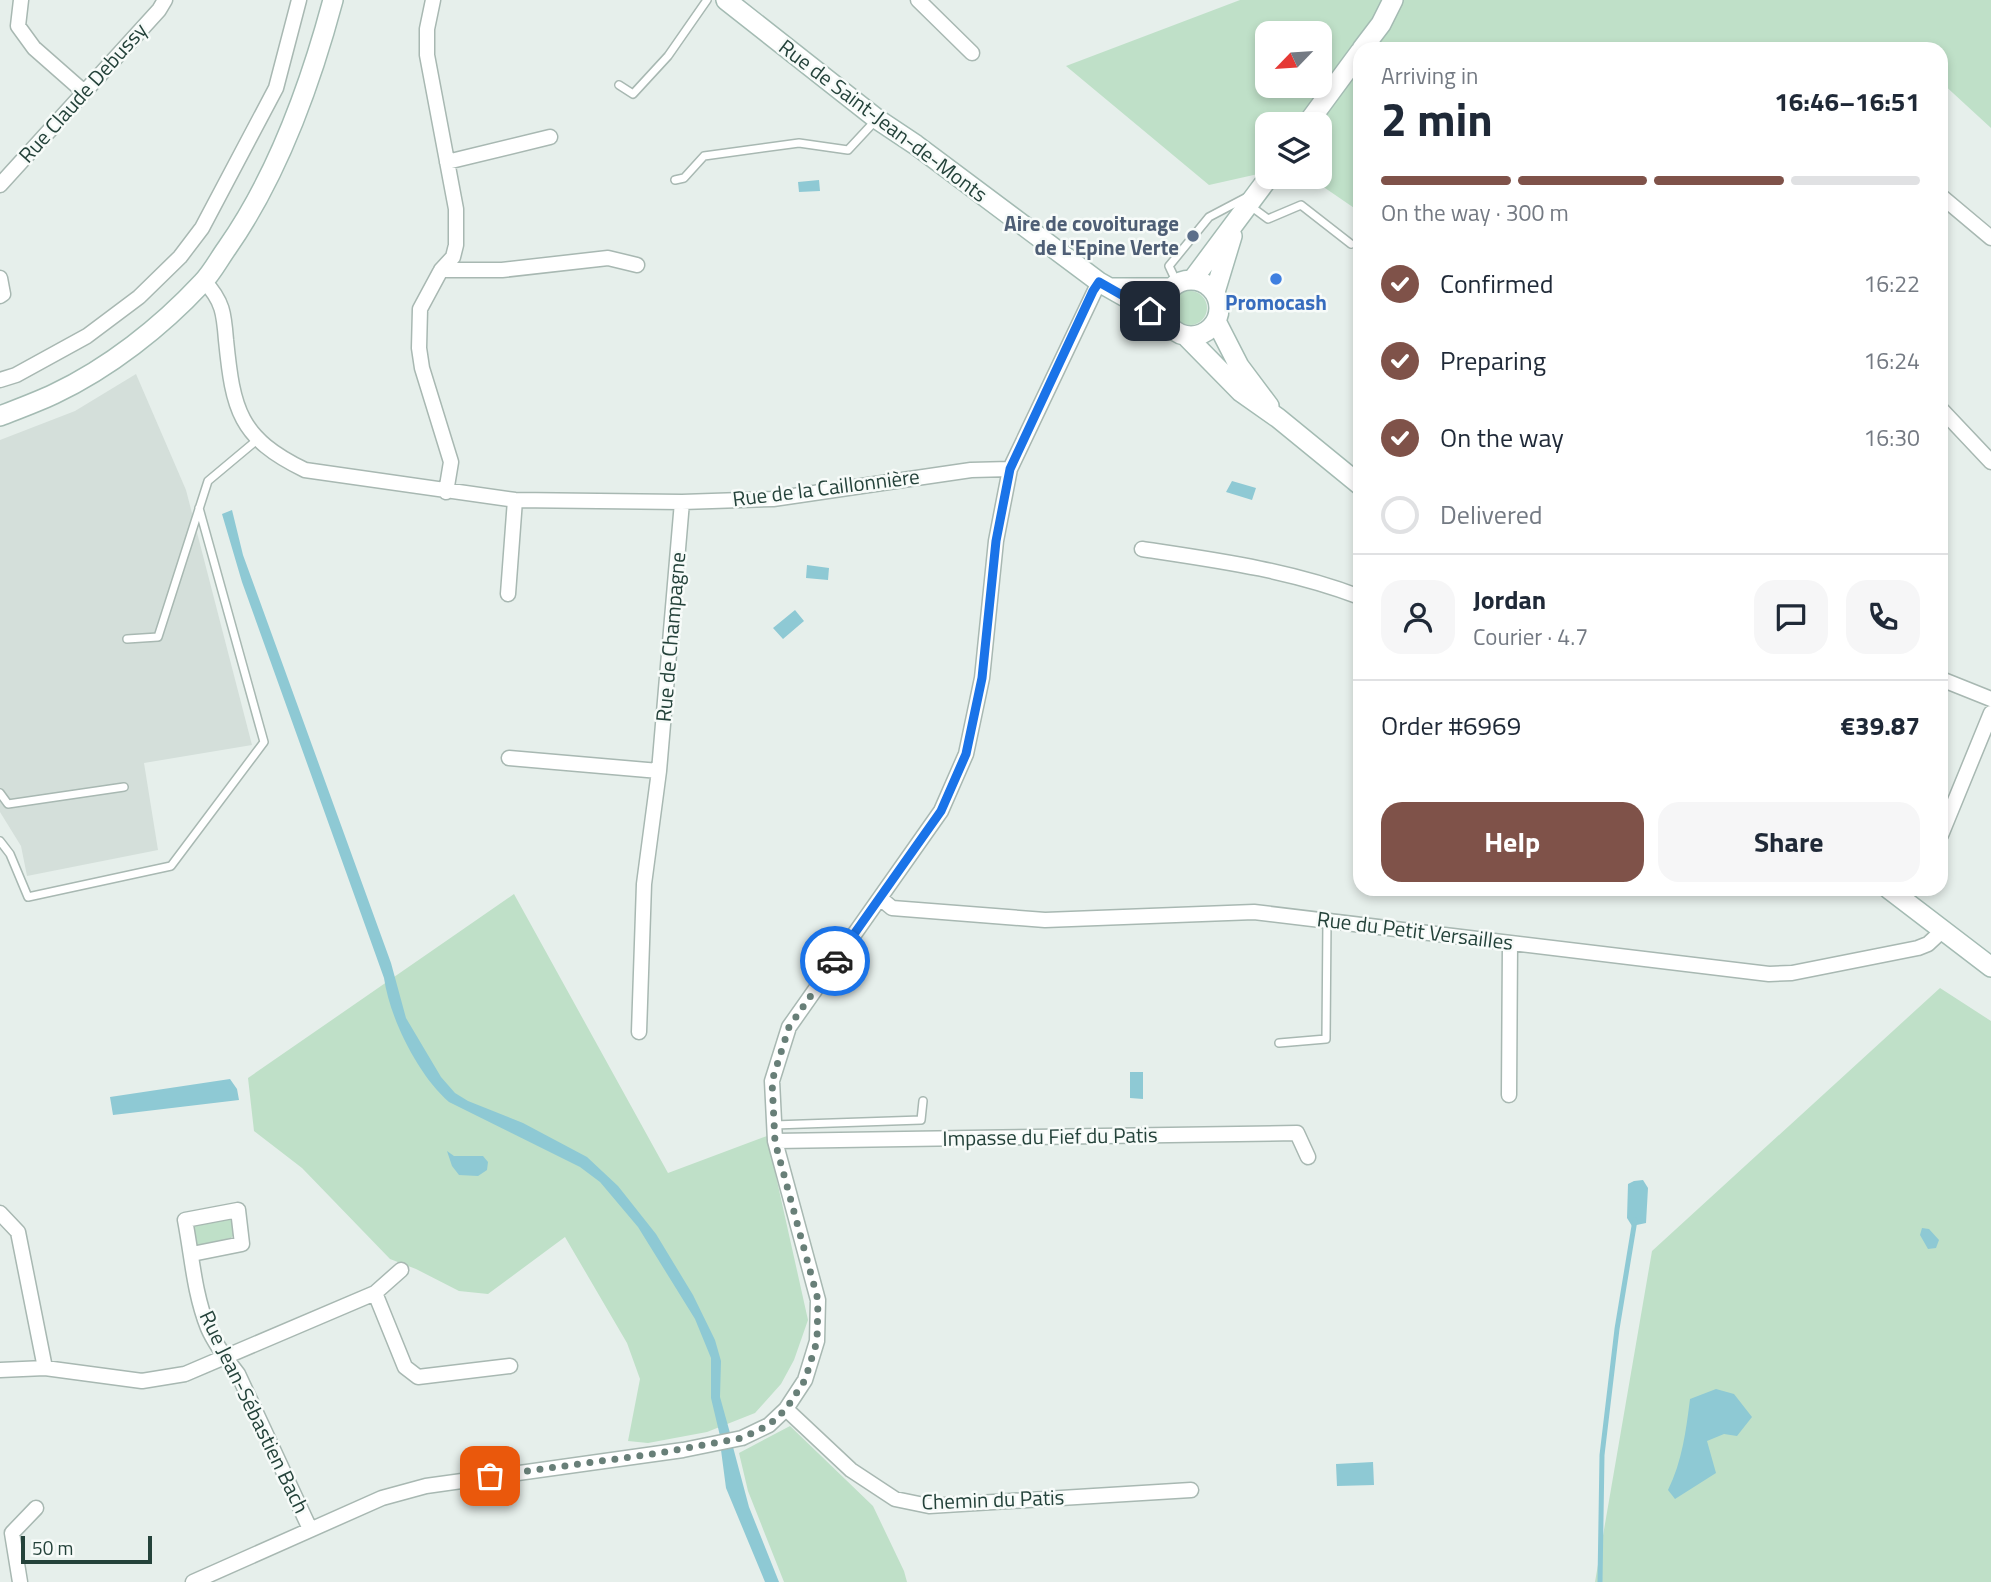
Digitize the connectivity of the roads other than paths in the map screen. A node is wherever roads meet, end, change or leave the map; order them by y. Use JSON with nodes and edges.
{"nodes":[{"id":1,"x":21,"y":0,"type":"edge"},
{"id":2,"x":165,"y":0,"type":"edge"},
{"id":3,"x":299,"y":0,"type":"edge"},
{"id":4,"x":333,"y":0,"type":"edge"},
{"id":5,"x":433,"y":0,"type":"edge"},
{"id":6,"x":707,"y":0,"type":"edge"},
{"id":7,"x":726,"y":0,"type":"edge"},
{"id":8,"x":918,"y":0,"type":"edge"},
{"id":9,"x":1393,"y":0,"type":"edge"},
{"id":10,"x":1368,"y":42,"type":"edge"},
{"id":11,"x":972,"y":53,"type":"dead end"},
{"id":12,"x":1353,"y":62,"type":"edge"},
{"id":13,"x":619,"y":85,"type":"dead end"},
{"id":14,"x":84,"y":92,"type":"junction"},
{"id":15,"x":1316,"y":112,"type":"edge"},
{"id":16,"x":877,"y":119,"type":"junction"},
{"id":17,"x":550,"y":137,"type":"dead end"},
{"id":18,"x":447,"y":162,"type":"junction"},
{"id":19,"x":675,"y":180,"type":"dead end"},
{"id":20,"x":0,"y":185,"type":"edge"},
{"id":21,"x":1259,"y":190,"type":"edge"},
{"id":22,"x":1948,"y":202,"type":"edge"},
{"id":23,"x":1236,"y":222,"type":"junction"},
{"id":24,"x":1991,"y":238,"type":"edge"},
{"id":25,"x":1351,"y":244,"type":"dead end"},
{"id":26,"x":637,"y":265,"type":"dead end"},
{"id":27,"x":441,"y":270,"type":"junction"},
{"id":28,"x":0,"y":278,"type":"edge"},
{"id":29,"x":204,"y":281,"type":"junction"},
{"id":30,"x":1180,"y":284,"type":"junction"},
{"id":31,"x":1104,"y":285,"type":"junction"},
{"id":32,"x":1215,"y":292,"type":"junction"},
{"id":33,"x":0,"y":296,"type":"edge"},
{"id":34,"x":1166,"y":320,"type":"junction"},
{"id":35,"x":1216,"y":321,"type":"junction"},
{"id":36,"x":1186,"y":336,"type":"junction"},
{"id":37,"x":0,"y":380,"type":"edge"},
{"id":38,"x":0,"y":416,"type":"edge"},
{"id":39,"x":1948,"y":416,"type":"edge"},
{"id":40,"x":1278,"y":418,"type":"junction"},
{"id":41,"x":257,"y":440,"type":"junction"},
{"id":42,"x":1990,"y":459,"type":"edge"},
{"id":43,"x":1010,"y":469,"type":"junction"},
{"id":44,"x":1353,"y":477,"type":"edge"},
{"id":45,"x":446,"y":492,"type":"junction"},
{"id":46,"x":515,"y":500,"type":"junction"},
{"id":47,"x":682,"y":502,"type":"junction"},
{"id":48,"x":199,"y":508,"type":"junction"},
{"id":49,"x":1142,"y":549,"type":"dead end"},
{"id":50,"x":508,"y":594,"type":"dead end"},
{"id":51,"x":1353,"y":594,"type":"edge"},
{"id":52,"x":127,"y":639,"type":"dead end"},
{"id":53,"x":1948,"y":682,"type":"edge"},
{"id":54,"x":1991,"y":699,"type":"edge"},
{"id":55,"x":1991,"y":712,"type":"edge"},
{"id":56,"x":509,"y":758,"type":"dead end"},
{"id":57,"x":659,"y":771,"type":"junction"},
{"id":58,"x":124,"y":787,"type":"dead end"},
{"id":59,"x":0,"y":793,"type":"edge"},
{"id":60,"x":1948,"y":818,"type":"edge"},
{"id":61,"x":0,"y":841,"type":"edge"},
{"id":62,"x":1904,"y":896,"type":"edge"},
{"id":63,"x":880,"y":898,"type":"junction"},
{"id":64,"x":1328,"y":920,"type":"junction"},
{"id":65,"x":1943,"y":930,"type":"junction"},
{"id":66,"x":1510,"y":943,"type":"junction"},
{"id":67,"x":1991,"y":967,"type":"edge"},
{"id":68,"x":639,"y":1032,"type":"dead end"},
{"id":69,"x":1279,"y":1043,"type":"dead end"},
{"id":70,"x":1508,"y":1095,"type":"dead end"},
{"id":71,"x":923,"y":1101,"type":"dead end"},
{"id":72,"x":774,"y":1125,"type":"junction"},
{"id":73,"x":775,"y":1142,"type":"junction"},
{"id":74,"x":1308,"y":1157,"type":"dead end"},
{"id":75,"x":0,"y":1213,"type":"edge"},
{"id":76,"x":192,"y":1254,"type":"dead end"},
{"id":77,"x":401,"y":1270,"type":"dead end"},
{"id":78,"x":375,"y":1293,"type":"junction"},
{"id":79,"x":225,"y":1358,"type":"junction"},
{"id":80,"x":510,"y":1366,"type":"dead end"},
{"id":81,"x":46,"y":1368,"type":"junction"},
{"id":82,"x":0,"y":1370,"type":"edge"},
{"id":83,"x":786,"y":1409,"type":"junction"},
{"id":84,"x":1191,"y":1490,"type":"dead end"},
{"id":85,"x":36,"y":1508,"type":"dead end"},
{"id":86,"x":310,"y":1529,"type":"junction"},
{"id":87,"x":20,"y":1582,"type":"edge"},
{"id":88,"x":193,"y":1582,"type":"edge"}],
"edges":[{"from":1,"to":14,"type":"street"},
{"from":2,"to":14,"type":"street","name":"Rue Claude Debussy"},
{"from":3,"to":37,"type":"street"},
{"from":4,"to":29,"type":"main road"},
{"from":5,"to":18,"type":"street"},
{"from":6,"to":13,"type":"lane"},
{"from":7,"to":16,"type":"main road","name":"Rue de Saint-Jean-de-Monts"},
{"from":8,"to":11,"type":"street"},
{"from":9,"to":10,"type":"main road"},
{"from":12,"to":15,"type":"main road"},
{"from":14,"to":20,"type":"street","name":"Rue Claude Debussy"},
{"from":16,"to":19,"type":"lane"},
{"from":16,"to":31,"type":"main road","name":"Rue de Saint-Jean-de-Monts"},
{"from":17,"to":18,"type":"street"},
{"from":18,"to":27,"type":"street"},
{"from":21,"to":23,"type":"main road"},
{"from":21,"to":25,"type":"lane"},
{"from":21,"to":30,"type":"lane"},
{"from":22,"to":24,"type":"street"},
{"from":23,"to":30,"type":"main road"},
{"from":23,"to":32,"type":"main road"},
{"from":26,"to":27,"type":"street"},
{"from":27,"to":45,"type":"street"},
{"from":28,"to":33,"type":"street"},
{"from":29,"to":38,"type":"main road"},
{"from":29,"to":41,"type":"street","name":"Rue de la Caillonnière"},
{"from":30,"to":31,"type":"main road"},
{"from":30,"to":32,"type":"main road"},
{"from":30,"to":34,"type":"main road"},
{"from":31,"to":34,"type":"main road","name":"Rue de Saint-Jean-de-Monts"},
{"from":31,"to":43,"type":"street"},
{"from":32,"to":35,"type":"main road"},
{"from":34,"to":36,"type":"main road"},
{"from":35,"to":36,"type":"main road"},
{"from":35,"to":40,"type":"main road"},
{"from":36,"to":40,"type":"main road"},
{"from":39,"to":42,"type":"street"},
{"from":40,"to":44,"type":"main road"},
{"from":41,"to":45,"type":"street","name":"Rue de la Caillonnière"},
{"from":41,"to":48,"type":"lane"},
{"from":43,"to":47,"type":"street","name":"Rue de la Caillonnière"},
{"from":43,"to":63,"type":"street"},
{"from":45,"to":46,"type":"street","name":"Rue de la Caillonnière"},
{"from":46,"to":47,"type":"street","name":"Rue de la Caillonnière"},
{"from":46,"to":50,"type":"street"},
{"from":47,"to":57,"type":"street","name":"Rue de Champagne"},
{"from":48,"to":52,"type":"lane"},
{"from":48,"to":61,"type":"lane"},
{"from":49,"to":51,"type":"street"},
{"from":53,"to":54,"type":"street"},
{"from":55,"to":60,"type":"street"},
{"from":56,"to":57,"type":"street"},
{"from":57,"to":68,"type":"street","name":"Rue de Champagne"},
{"from":58,"to":59,"type":"lane"},
{"from":62,"to":65,"type":"main road"},
{"from":63,"to":64,"type":"street","name":"Rue du Petit Versailles"},
{"from":63,"to":72,"type":"street"},
{"from":64,"to":66,"type":"street","name":"Rue du Petit Versailles"},
{"from":64,"to":69,"type":"lane"},
{"from":65,"to":66,"type":"street","name":"Rue du Petit Versailles"},
{"from":65,"to":67,"type":"main road"},
{"from":66,"to":70,"type":"street"},
{"from":71,"to":72,"type":"lane"},
{"from":72,"to":73,"type":"street"},
{"from":73,"to":74,"type":"street","name":"Impasse du Fief du Patis"},
{"from":73,"to":83,"type":"street"},
{"from":75,"to":81,"type":"street"},
{"from":76,"to":79,"type":"street","name":"Rue Jean-Sébastien Bach"},
{"from":77,"to":78,"type":"street"},
{"from":78,"to":79,"type":"street"},
{"from":78,"to":80,"type":"street"},
{"from":79,"to":81,"type":"street"},
{"from":79,"to":86,"type":"street","name":"Rue Jean-Sébastien Bach"},
{"from":81,"to":82,"type":"street"},
{"from":83,"to":84,"type":"street","name":"Chemin du Patis"},
{"from":83,"to":86,"type":"street"},
{"from":85,"to":87,"type":"street"},
{"from":86,"to":88,"type":"street"}]}
